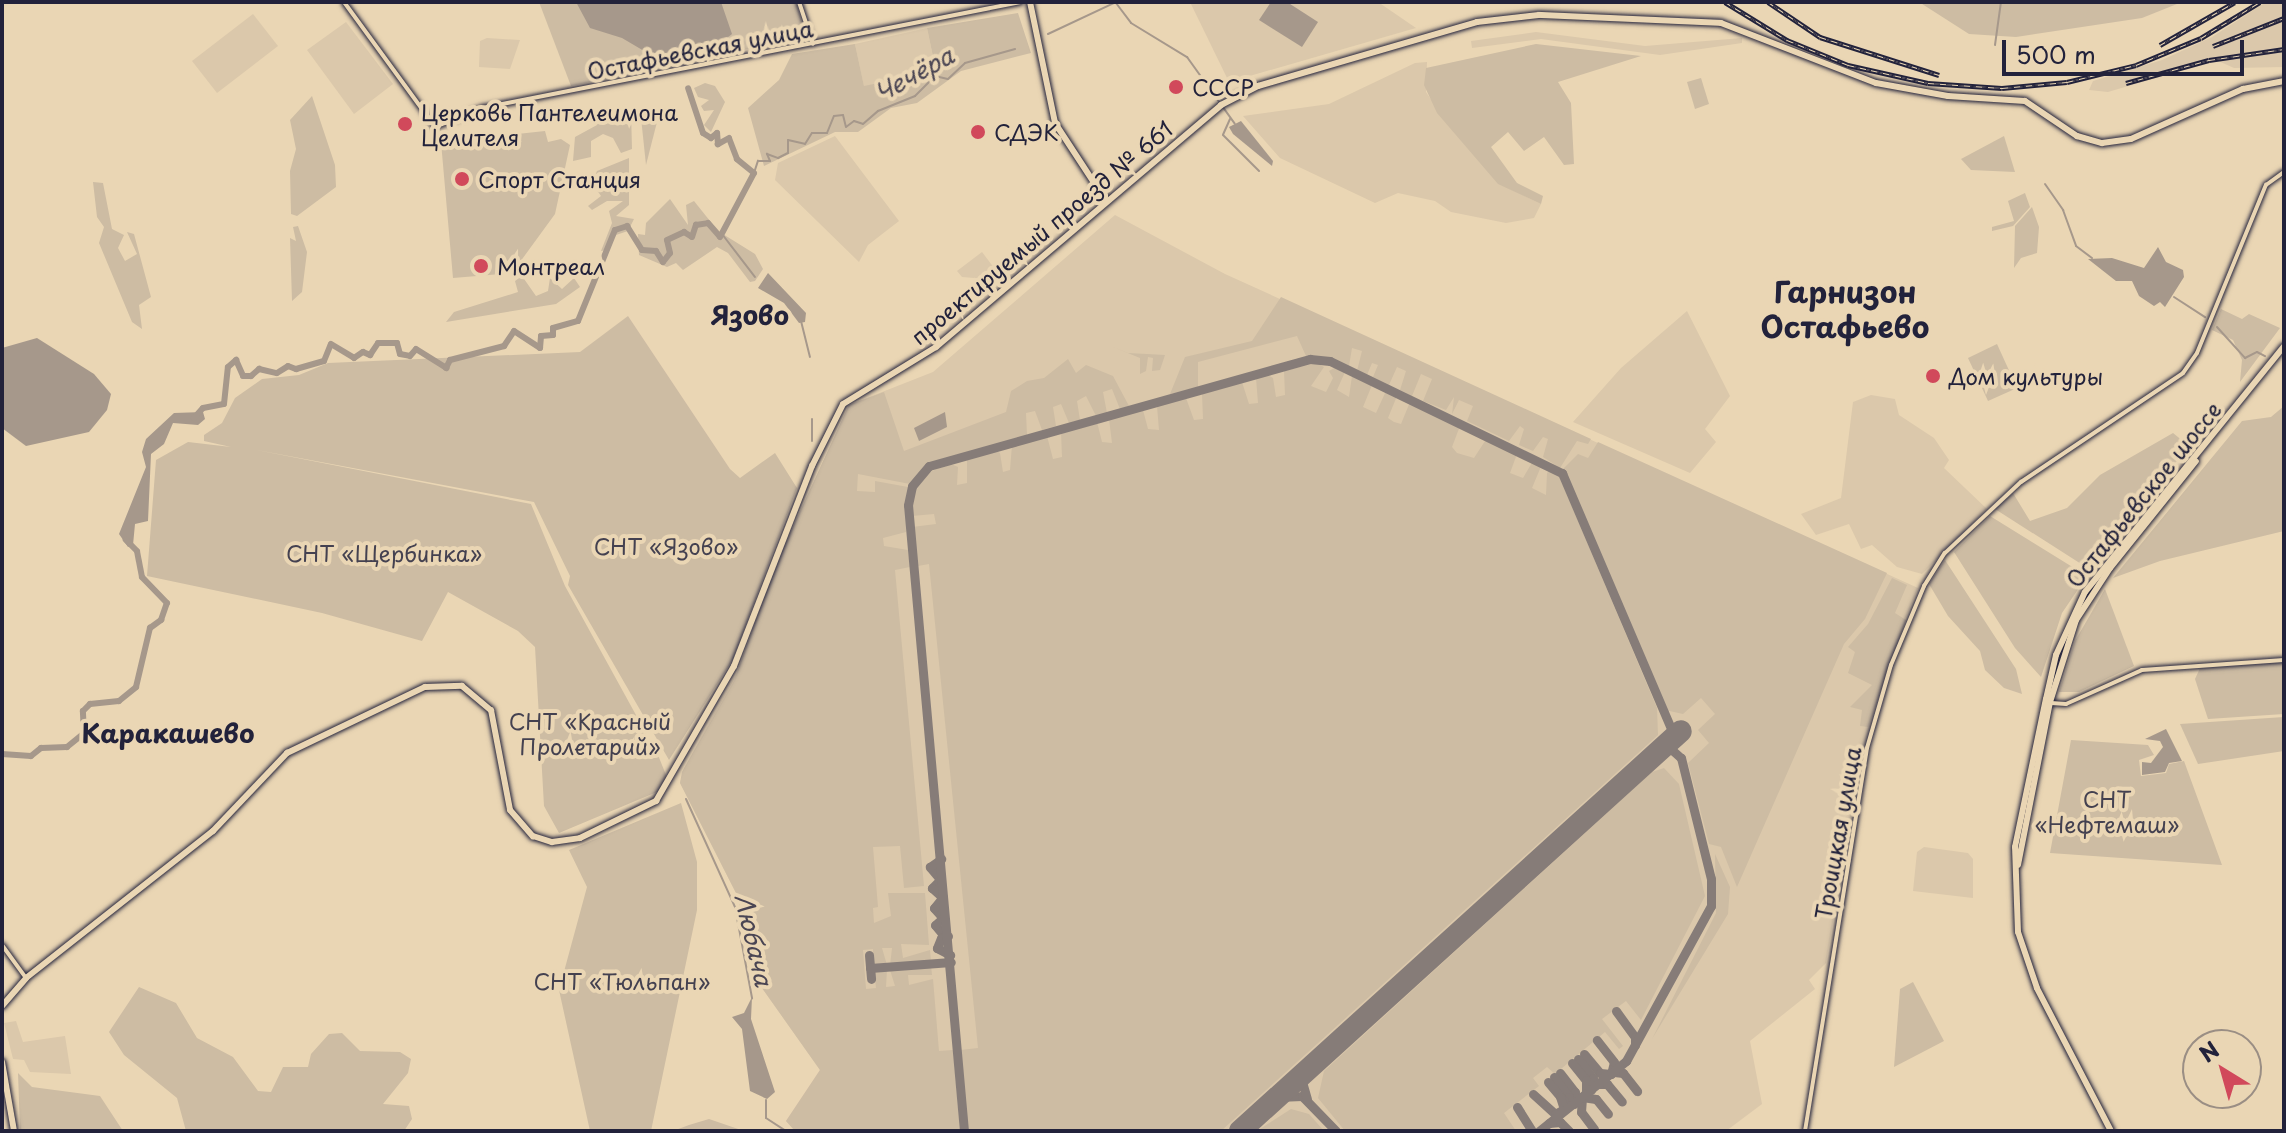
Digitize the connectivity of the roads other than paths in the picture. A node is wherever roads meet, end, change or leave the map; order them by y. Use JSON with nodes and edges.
{"nodes":[{"id":1,"x":344,"y":2,"type":"edge"},
{"id":2,"x":799,"y":2,"type":"edge"},
{"id":3,"x":1021,"y":2,"type":"edge"},
{"id":4,"x":1030,"y":2,"type":"edge"},
{"id":5,"x":813,"y":44,"type":"junction"},
{"id":6,"x":2284,"y":81,"type":"edge"},
{"id":7,"x":2284,"y":172,"type":"edge"},
{"id":8,"x":1106,"y":201,"type":"junction"},
{"id":9,"x":2284,"y":346,"type":"edge"},
{"id":10,"x":2284,"y":352,"type":"edge"},
{"id":11,"x":2284,"y":660,"type":"edge"},
{"id":12,"x":2048,"y":701,"type":"junction"},
{"id":13,"x":2,"y":945,"type":"edge"},
{"id":14,"x":26,"y":978,"type":"junction"},
{"id":15,"x":2,"y":1006,"type":"edge"},
{"id":16,"x":2,"y":1062,"type":"edge"},
{"id":17,"x":14,"y":1131,"type":"edge"},
{"id":18,"x":1805,"y":1131,"type":"edge"},
{"id":19,"x":2113,"y":1131,"type":"edge"}],
"edges":[{"from":1,"to":5,"type":"street","name":"Остафьевская улица"},
{"from":2,"to":5,"type":"street"},
{"from":3,"to":5,"type":"street","name":"Остафьевская улица"},
{"from":4,"to":8,"type":"main road"},
{"from":6,"to":8,"type":"main road","name":"проектируемый проезд № 661"},
{"from":7,"to":18,"type":"street","name":"Троицкая улица"},
{"from":8,"to":14,"type":"main road","name":"проектируемый проезд № 661"},
{"from":9,"to":12,"type":"main road","name":"Остафьевское шоссе"},
{"from":10,"to":12,"type":"main road","name":"Остафьевское шоссе"},
{"from":11,"to":12,"type":"street"},
{"from":12,"to":19,"type":"main road","name":"Остафьевское шоссе"},
{"from":13,"to":14,"type":"street"},
{"from":14,"to":15,"type":"main road","name":"проектируемый проезд № 661"},
{"from":16,"to":17,"type":"main road"}]}
